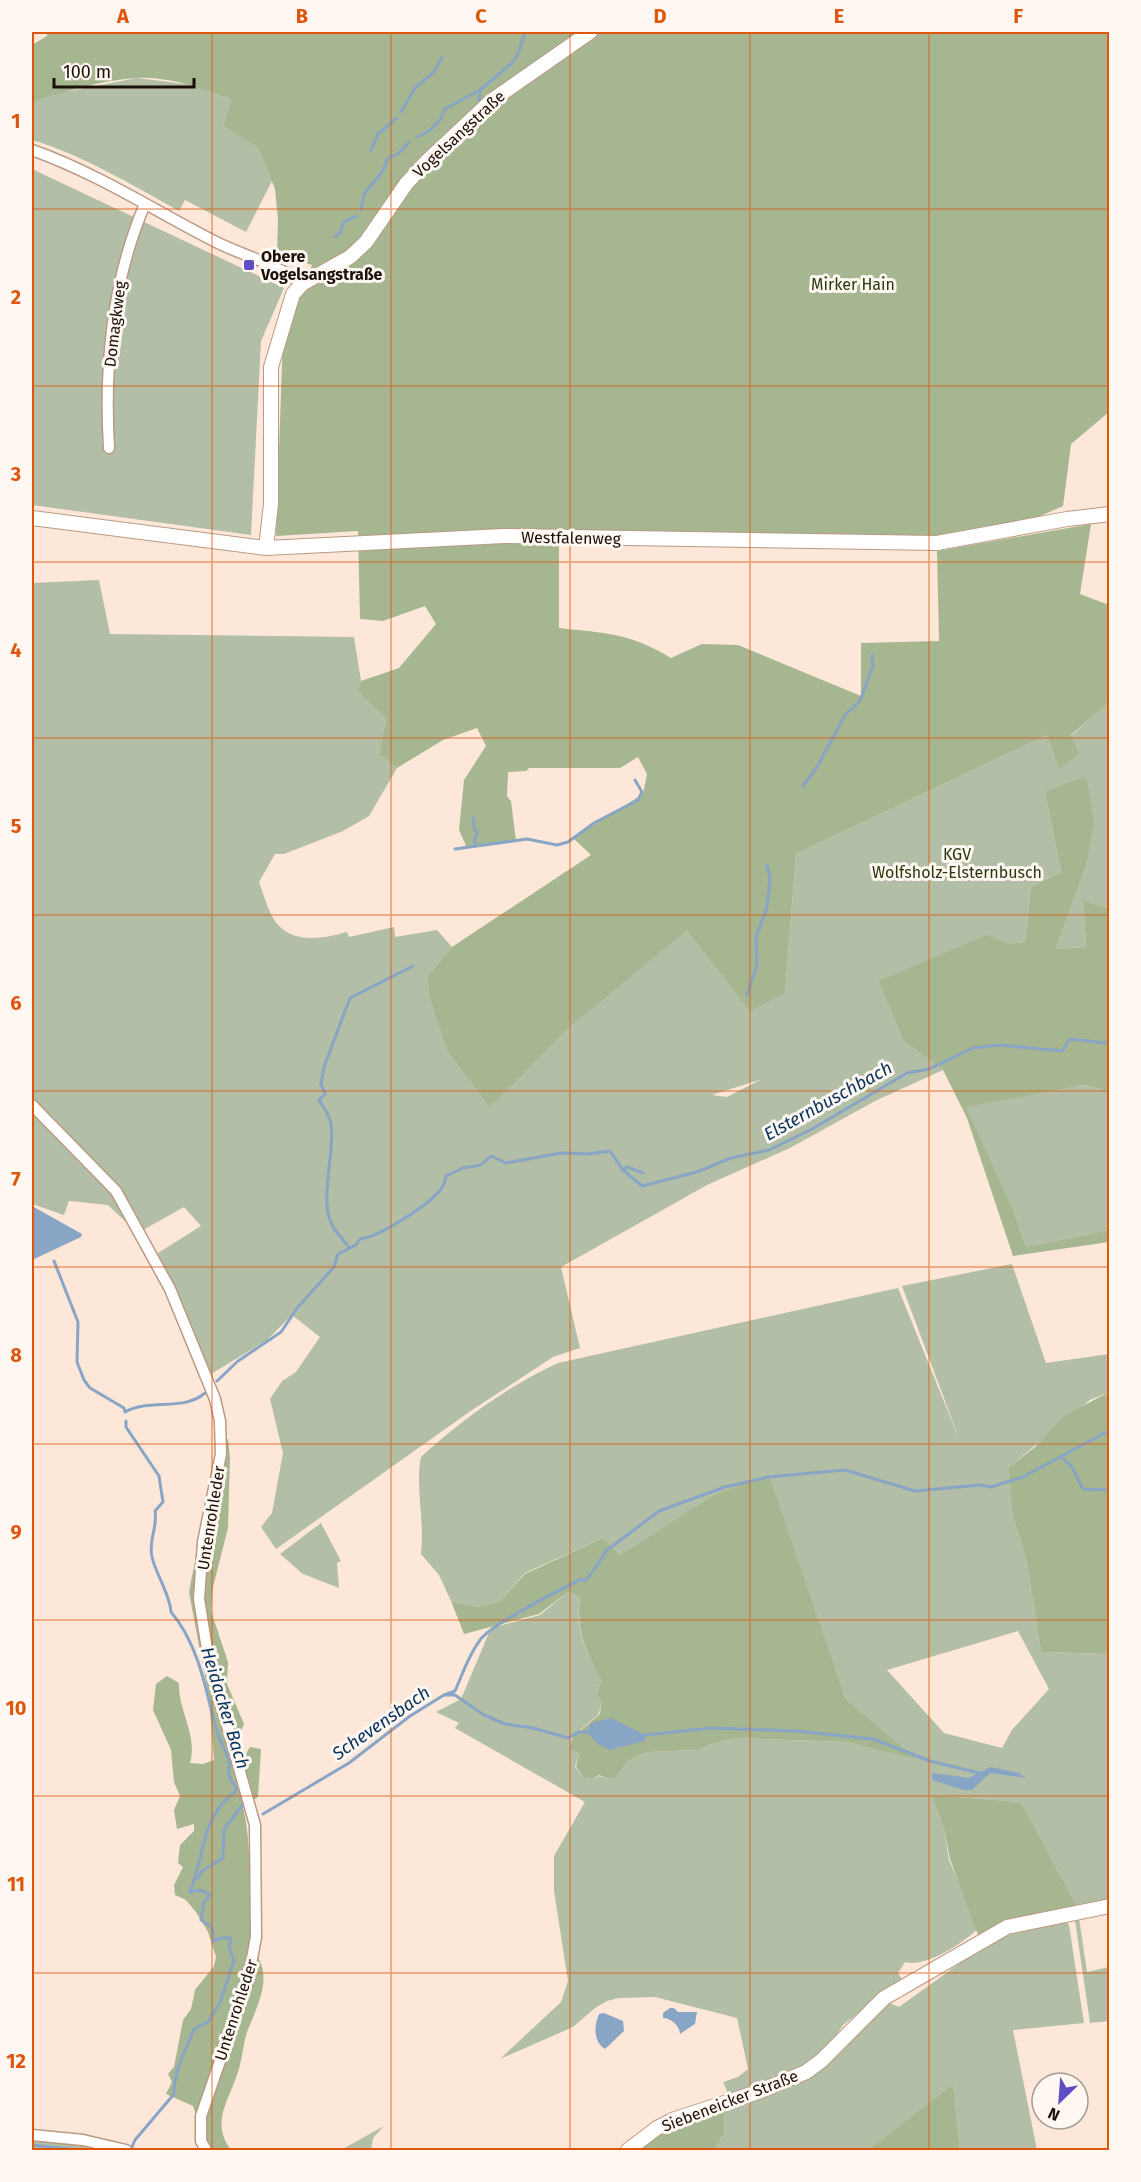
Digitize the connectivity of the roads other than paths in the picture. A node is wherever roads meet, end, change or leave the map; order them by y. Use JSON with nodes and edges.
{"nodes":[{"id":1,"x":590,"y":32,"type":"edge"},
{"id":2,"x":32,"y":150,"type":"edge"},
{"id":3,"x":145,"y":204,"type":"junction"},
{"id":4,"x":302,"y":284,"type":"junction"},
{"id":5,"x":109,"y":448,"type":"dead end"},
{"id":6,"x":1110,"y":514,"type":"edge"},
{"id":7,"x":32,"y":518,"type":"edge"},
{"id":8,"x":266,"y":548,"type":"junction"},
{"id":9,"x":32,"y":1106,"type":"edge"},
{"id":10,"x":1110,"y":1906,"type":"edge"},
{"id":11,"x":32,"y":2135,"type":"edge"},
{"id":12,"x":126,"y":2151,"type":"edge"},
{"id":13,"x":206,"y":2151,"type":"edge"},
{"id":14,"x":628,"y":2151,"type":"edge"}],
"edges":[{"from":1,"to":4,"type":"street","name":"Vogelsangstraße"},
{"from":2,"to":3,"type":"street"},
{"from":3,"to":4,"type":"street"},
{"from":3,"to":5,"type":"street","name":"Domagkweg"},
{"from":4,"to":8,"type":"street"},
{"from":6,"to":8,"type":"street","name":"Westfalenweg"},
{"from":7,"to":8,"type":"street","name":"Westfalenweg"},
{"from":9,"to":13,"type":"street","name":"Untenrohleder"},
{"from":10,"to":14,"type":"street","name":"Siebeneicker Straße"},
{"from":11,"to":12,"type":"street"}]}
